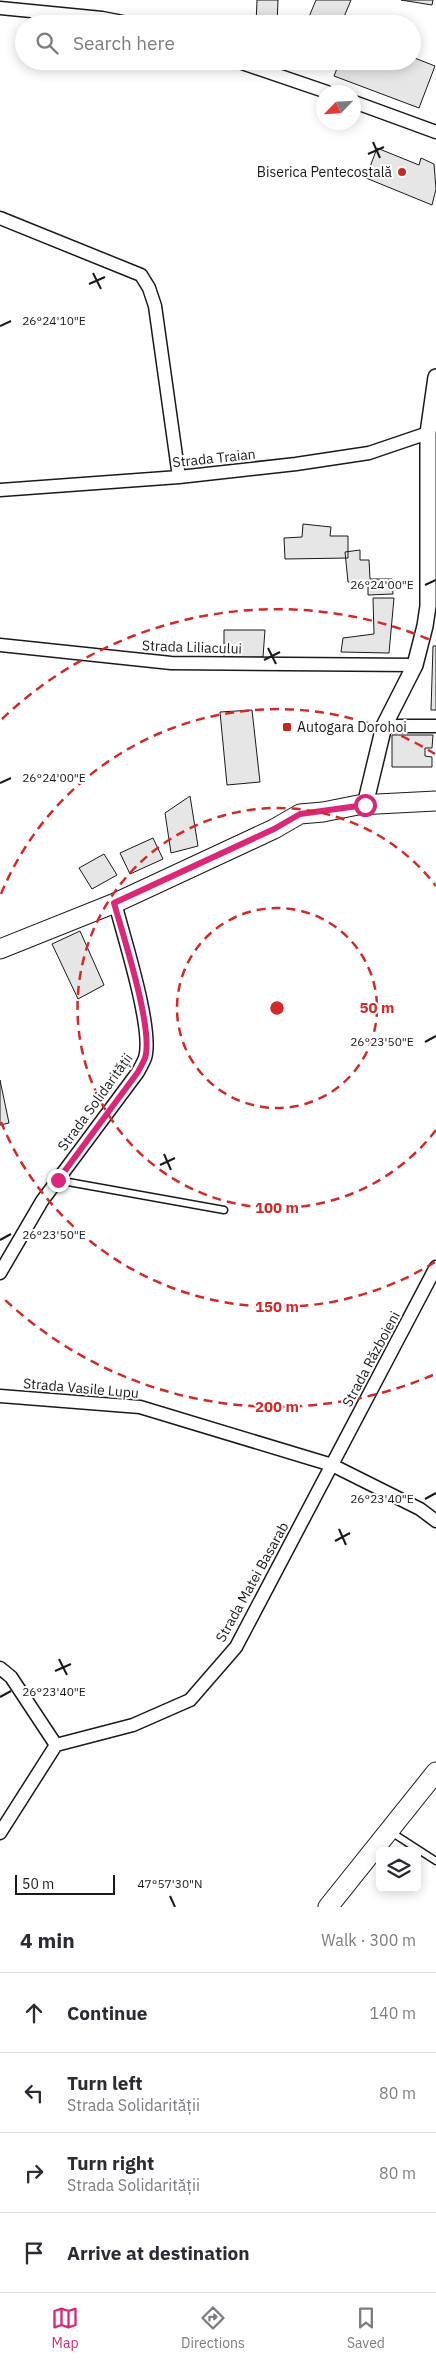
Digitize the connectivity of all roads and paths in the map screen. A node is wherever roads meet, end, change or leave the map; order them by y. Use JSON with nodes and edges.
{"nodes":[{"id":1,"x":0,"y":8,"type":"edge"},
{"id":2,"x":71,"y":15,"type":"edge"},
{"id":3,"x":262,"y":70,"type":"edge"},
{"id":4,"x":316,"y":88,"type":"edge"},
{"id":5,"x":361,"y":105,"type":"edge"},
{"id":6,"x":436,"y":132,"type":"edge"},
{"id":7,"x":0,"y":218,"type":"edge"},
{"id":8,"x":436,"y":377,"type":"edge"},
{"id":9,"x":433,"y":414,"type":"edge"},
{"id":10,"x":428,"y":433,"type":"junction"},
{"id":11,"x":179,"y":477,"type":"junction"},
{"id":12,"x":0,"y":490,"type":"edge"},
{"id":13,"x":432,"y":536,"type":"edge"},
{"id":14,"x":0,"y":644,"type":"edge"},
{"id":15,"x":415,"y":665,"type":"junction"},
{"id":16,"x":384,"y":726,"type":"junction"},
{"id":17,"x":436,"y":726,"type":"edge"},
{"id":18,"x":436,"y":801,"type":"edge"},
{"id":19,"x":365,"y":805,"type":"junction"},
{"id":20,"x":114,"y":903,"type":"junction"},
{"id":21,"x":0,"y":949,"type":"edge"},
{"id":22,"x":58,"y":1180,"type":"junction"},
{"id":23,"x":224,"y":1210,"type":"dead end"},
{"id":24,"x":436,"y":1268,"type":"edge"},
{"id":25,"x":0,"y":1273,"type":"edge"},
{"id":26,"x":0,"y":1396,"type":"edge"},
{"id":27,"x":332,"y":1465,"type":"junction"},
{"id":28,"x":436,"y":1520,"type":"edge"},
{"id":29,"x":0,"y":1668,"type":"edge"},
{"id":30,"x":56,"y":1745,"type":"junction"},
{"id":31,"x":436,"y":1772,"type":"edge"},
{"id":32,"x":389,"y":1830,"type":"junction"},
{"id":33,"x":0,"y":1833,"type":"edge"},
{"id":34,"x":436,"y":1862,"type":"edge"},
{"id":35,"x":328,"y":1907,"type":"edge"}],
"edges":[{"from":1,"to":2,"type":"street"},
{"from":3,"to":4,"type":"street"},
{"from":5,"to":6,"type":"street"},
{"from":7,"to":11,"type":"street"},
{"from":8,"to":9,"type":"street"},
{"from":9,"to":10,"type":"street"},
{"from":10,"to":11,"type":"street","name":"Strada Traian"},
{"from":10,"to":13,"type":"street"},
{"from":11,"to":12,"type":"street","name":"Strada Traian"},
{"from":13,"to":15,"type":"street"},
{"from":14,"to":15,"type":"street","name":"Strada Liliacului"},
{"from":15,"to":16,"type":"street"},
{"from":16,"to":17,"type":"street"},
{"from":16,"to":19,"type":"street"},
{"from":18,"to":19,"type":"main road"},
{"from":19,"to":20,"type":"main road"},
{"from":20,"to":21,"type":"main road"},
{"from":20,"to":22,"type":"street","name":"Strada Solidarității"},
{"from":22,"to":23,"type":"lane"},
{"from":22,"to":25,"type":"street","name":"Strada Solidarității"},
{"from":24,"to":27,"type":"street","name":"Strada Războieni"},
{"from":26,"to":27,"type":"street","name":"Strada Vasile Lupu"},
{"from":27,"to":28,"type":"street","name":"Strada Vasile Lupu"},
{"from":27,"to":30,"type":"street","name":"Strada Matei Basarab"},
{"from":29,"to":30,"type":"street"},
{"from":30,"to":33,"type":"street"},
{"from":31,"to":32,"type":"main road"},
{"from":32,"to":34,"type":"lane"},
{"from":32,"to":35,"type":"main road"}]}
